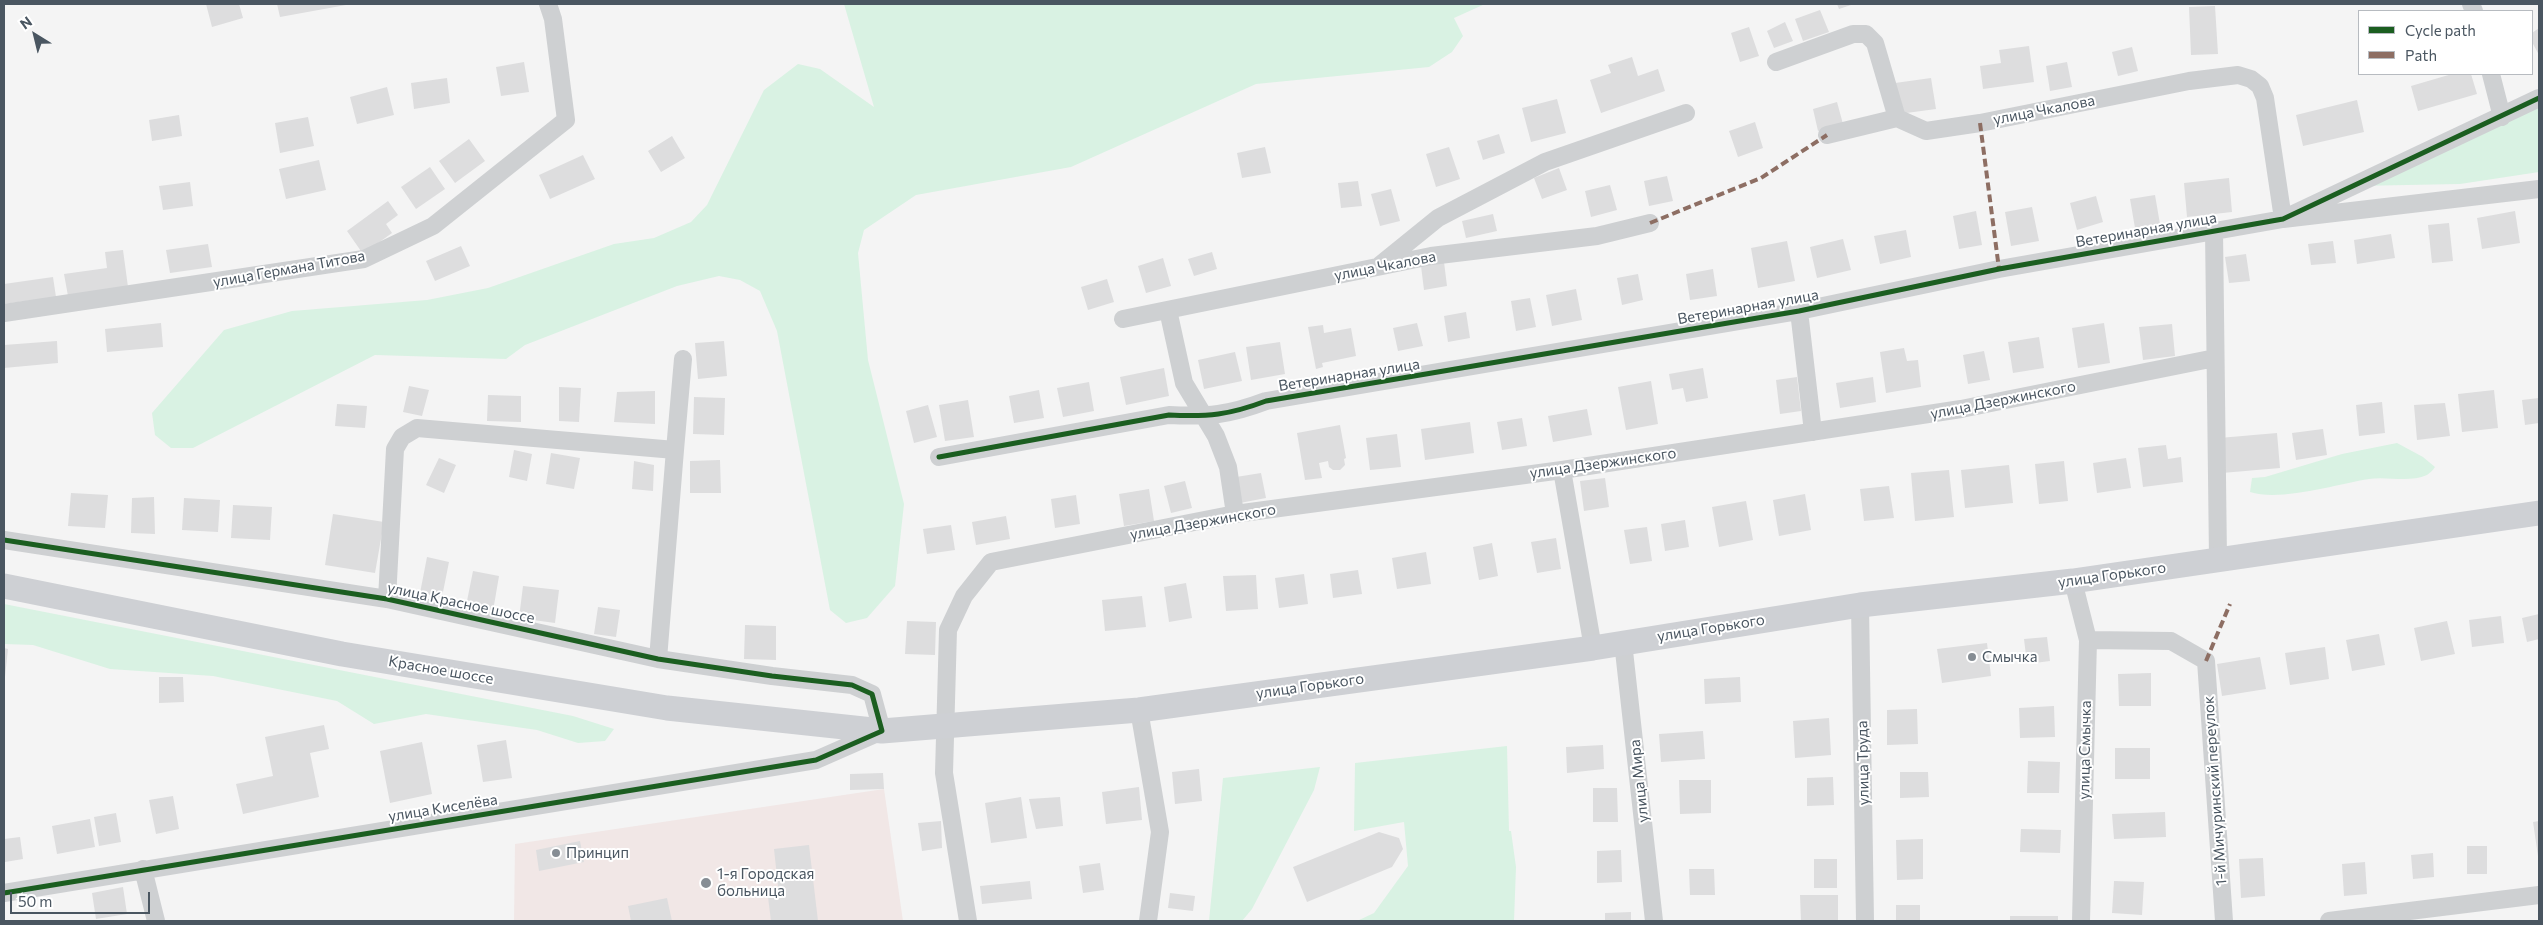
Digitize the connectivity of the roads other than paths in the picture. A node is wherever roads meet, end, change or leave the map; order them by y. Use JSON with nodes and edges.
{"nodes":[{"id":1,"x":548,"y":4,"type":"edge"},
{"id":2,"x":1776,"y":62,"type":"dead end"},
{"id":3,"x":2491,"y":75,"type":"edge"},
{"id":4,"x":2539,"y":98,"type":"edge"},
{"id":5,"x":1686,"y":113,"type":"dead end"},
{"id":6,"x":2502,"y":117,"type":"junction"},
{"id":7,"x":1897,"y":118,"type":"junction"},
{"id":8,"x":1828,"y":134,"type":"dead end"},
{"id":9,"x":2539,"y":189,"type":"edge"},
{"id":10,"x":2283,"y":219,"type":"junction"},
{"id":11,"x":1650,"y":223,"type":"dead end"},
{"id":12,"x":2214,"y":230,"type":"junction"},
{"id":13,"x":1376,"y":267,"type":"junction"},
{"id":14,"x":1168,"y":310,"type":"junction"},
{"id":15,"x":1799,"y":311,"type":"junction"},
{"id":16,"x":4,"y":313,"type":"edge"},
{"id":17,"x":1122,"y":319,"type":"dead end"},
{"id":18,"x":2215,"y":358,"type":"junction"},
{"id":19,"x":682,"y":359,"type":"dead end"},
{"id":20,"x":1204,"y":417,"type":"junction"},
{"id":21,"x":1813,"y":432,"type":"junction"},
{"id":22,"x":676,"y":450,"type":"junction"},
{"id":23,"x":939,"y":457,"type":"dead end"},
{"id":24,"x":1562,"y":470,"type":"junction"},
{"id":25,"x":2539,"y":513,"type":"edge"},
{"id":26,"x":1236,"y":514,"type":"junction"},
{"id":27,"x":4,"y":540,"type":"edge"},
{"id":28,"x":2218,"y":559,"type":"junction"},
{"id":29,"x":2073,"y":581,"type":"junction"},
{"id":30,"x":4,"y":586,"type":"edge"},
{"id":31,"x":387,"y":599,"type":"junction"},
{"id":32,"x":1860,"y":605,"type":"junction"},
{"id":33,"x":2088,"y":640,"type":"junction"},
{"id":34,"x":1623,"y":642,"type":"junction"},
{"id":35,"x":1593,"y":648,"type":"junction"},
{"id":36,"x":658,"y":659,"type":"junction"},
{"id":37,"x":1139,"y":710,"type":"junction"},
{"id":38,"x":944,"y":727,"type":"junction"},
{"id":39,"x":882,"y":731,"type":"junction"},
{"id":40,"x":143,"y":869,"type":"junction"},
{"id":41,"x":4,"y":892,"type":"edge"},
{"id":42,"x":2539,"y":895,"type":"edge"},
{"id":43,"x":156,"y":921,"type":"edge"},
{"id":44,"x":968,"y":921,"type":"edge"},
{"id":45,"x":1148,"y":921,"type":"edge"},
{"id":46,"x":1654,"y":921,"type":"edge"},
{"id":47,"x":1865,"y":921,"type":"edge"},
{"id":48,"x":2081,"y":921,"type":"edge"},
{"id":49,"x":2224,"y":921,"type":"edge"},
{"id":50,"x":2329,"y":921,"type":"edge"}],
"edges":[{"from":1,"to":16,"type":"street","name":"улица Германа Титова"},
{"from":2,"to":7,"type":"street"},
{"from":3,"to":6,"type":"street"},
{"from":4,"to":6,"type":"street","name":"Ветеринарная улица"},
{"from":5,"to":13,"type":"street"},
{"from":6,"to":10,"type":"street","name":"Ветеринарная улица"},
{"from":7,"to":8,"type":"street"},
{"from":7,"to":10,"type":"street","name":"улица Чкалова"},
{"from":9,"to":10,"type":"street"},
{"from":10,"to":12,"type":"street","name":"Ветеринарная улица"},
{"from":11,"to":13,"type":"street","name":"улица Чкалова"},
{"from":12,"to":15,"type":"street","name":"Ветеринарная улица"},
{"from":12,"to":18,"type":"street"},
{"from":13,"to":14,"type":"street","name":"улица Чкалова"},
{"from":14,"to":17,"type":"street","name":"улица Чкалова"},
{"from":14,"to":20,"type":"street"},
{"from":15,"to":20,"type":"street","name":"Ветеринарная улица"},
{"from":15,"to":21,"type":"street"},
{"from":18,"to":21,"type":"street","name":"улица Дзержинского"},
{"from":18,"to":28,"type":"street"},
{"from":19,"to":22,"type":"street"},
{"from":20,"to":23,"type":"street","name":"Ветеринарная улица"},
{"from":20,"to":26,"type":"street"},
{"from":21,"to":24,"type":"street","name":"улица Дзержинского"},
{"from":22,"to":31,"type":"street","name":"улица Красное шоссе"},
{"from":22,"to":36,"type":"street"},
{"from":24,"to":26,"type":"street","name":"улица Дзержинского"},
{"from":24,"to":35,"type":"street"},
{"from":25,"to":28,"type":"main road","name":"улица Горького"},
{"from":26,"to":38,"type":"street","name":"улица Дзержинского"},
{"from":27,"to":31,"type":"street","name":"улица Красное шоссе"},
{"from":28,"to":29,"type":"main road","name":"улица Горького"},
{"from":29,"to":32,"type":"main road","name":"улица Горького"},
{"from":29,"to":33,"type":"street","name":"улица Смычка"},
{"from":30,"to":39,"type":"main road","name":"Красное шоссе"},
{"from":31,"to":36,"type":"street","name":"улица Красное шоссе"},
{"from":32,"to":34,"type":"main road","name":"улица Горького"},
{"from":32,"to":47,"type":"street","name":"улица Труда"},
{"from":33,"to":48,"type":"street","name":"улица Смычка"},
{"from":33,"to":49,"type":"street","name":"1-й Мичуринский переулок"},
{"from":34,"to":35,"type":"main road","name":"улица Горького"},
{"from":34,"to":46,"type":"street","name":"улица Мира"},
{"from":35,"to":37,"type":"main road","name":"улица Горького"},
{"from":36,"to":39,"type":"street","name":"улица Красное шоссе"},
{"from":37,"to":38,"type":"main road","name":"улица Горького"},
{"from":37,"to":45,"type":"street"},
{"from":38,"to":39,"type":"main road","name":"улица Горького"},
{"from":38,"to":44,"type":"street"},
{"from":39,"to":40,"type":"street","name":"улица Киселёва"},
{"from":40,"to":41,"type":"street","name":"улица Киселёва"},
{"from":40,"to":43,"type":"street"},
{"from":42,"to":50,"type":"street"}]}
